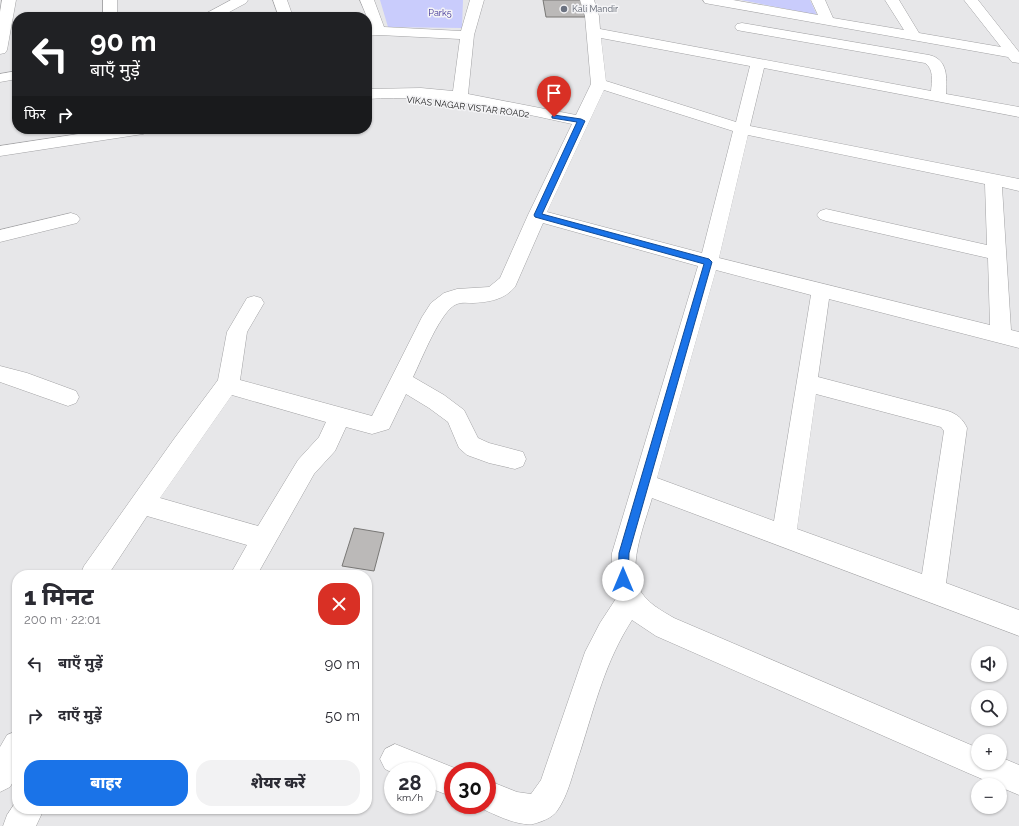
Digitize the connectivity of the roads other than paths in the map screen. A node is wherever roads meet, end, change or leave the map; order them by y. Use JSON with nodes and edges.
{"nodes":[{"id":1,"x":7,"y":0,"type":"edge"},
{"id":2,"x":110,"y":0,"type":"edge"},
{"id":3,"x":241,"y":0,"type":"edge"},
{"id":4,"x":280,"y":0,"type":"edge"},
{"id":5,"x":367,"y":0,"type":"edge"},
{"id":6,"x":476,"y":0,"type":"edge"},
{"id":7,"x":587,"y":0,"type":"edge"},
{"id":8,"x":710,"y":0,"type":"edge"},
{"id":9,"x":818,"y":0,"type":"edge"},
{"id":10,"x":892,"y":0,"type":"edge"},
{"id":11,"x":971,"y":0,"type":"edge"},
{"id":12,"x":0,"y":1,"type":"edge"},
{"id":13,"x":110,"y":12,"type":"edge"},
{"id":14,"x":219,"y":12,"type":"edge"},
{"id":15,"x":284,"y":12,"type":"edge"},
{"id":16,"x":369,"y":12,"type":"edge"},
{"id":17,"x":828,"y":21,"type":"junction"},
{"id":18,"x":742,"y":27,"type":"dead end"},
{"id":19,"x":373,"y":31,"type":"edge"},
{"id":20,"x":594,"y":32,"type":"junction"},
{"id":21,"x":467,"y":35,"type":"junction"},
{"id":22,"x":914,"y":36,"type":"junction"},
{"id":23,"x":0,"y":50,"type":"edge"},
{"id":24,"x":1016,"y":58,"type":"edge"},
{"id":25,"x":758,"y":63,"type":"junction"},
{"id":26,"x":12,"y":76,"type":"edge"},
{"id":27,"x":0,"y":78,"type":"edge"},
{"id":28,"x":599,"y":84,"type":"junction"},
{"id":29,"x":372,"y":94,"type":"edge"},
{"id":30,"x":372,"y":96,"type":"edge"},
{"id":31,"x":938,"y":97,"type":"junction"},
{"id":32,"x":460,"y":98,"type":"junction"},
{"id":33,"x":1019,"y":112,"type":"edge"},
{"id":34,"x":575,"y":120,"type":"junction"},
{"id":35,"x":742,"y":129,"type":"junction"},
{"id":36,"x":83,"y":134,"type":"edge"},
{"id":37,"x":109,"y":134,"type":"edge"},
{"id":38,"x":0,"y":150,"type":"edge"},
{"id":39,"x":993,"y":179,"type":"junction"},
{"id":40,"x":1019,"y":184,"type":"edge"},
{"id":41,"x":826,"y":214,"type":"dead end"},
{"id":42,"x":537,"y":215,"type":"junction"},
{"id":43,"x":71,"y":218,"type":"dead end"},
{"id":44,"x":0,"y":236,"type":"edge"},
{"id":45,"x":997,"y":254,"type":"junction"},
{"id":46,"x":709,"y":262,"type":"junction"},
{"id":47,"x":821,"y":290,"type":"junction"},
{"id":48,"x":254,"y":304,"type":"dead end"},
{"id":49,"x":1010,"y":338,"type":"edge"},
{"id":50,"x":0,"y":374,"type":"edge"},
{"id":51,"x":402,"y":382,"type":"junction"},
{"id":52,"x":807,"y":383,"type":"junction"},
{"id":53,"x":227,"y":384,"type":"junction"},
{"id":54,"x":68,"y":397,"type":"dead end"},
{"id":55,"x":340,"y":416,"type":"junction"},
{"id":56,"x":514,"y":459,"type":"dead end"},
{"id":57,"x":644,"y":484,"type":"junction"},
{"id":58,"x":142,"y":504,"type":"junction"},
{"id":59,"x":784,"y":536,"type":"junction"},
{"id":60,"x":264,"y":539,"type":"junction"},
{"id":61,"x":97,"y":570,"type":"edge"},
{"id":62,"x":247,"y":570,"type":"edge"},
{"id":63,"x":932,"y":590,"type":"junction"},
{"id":64,"x":631,"y":599,"type":"junction"},
{"id":65,"x":1019,"y":623,"type":"edge"},
{"id":66,"x":12,"y":754,"type":"edge"},
{"id":67,"x":395,"y":759,"type":"dead end"},
{"id":68,"x":971,"y":760,"type":"edge"},
{"id":69,"x":403,"y":762,"type":"edge"},
{"id":70,"x":995,"y":770,"type":"edge"},
{"id":71,"x":0,"y":777,"type":"edge"},
{"id":72,"x":1019,"y":780,"type":"edge"},
{"id":73,"x":496,"y":798,"type":"edge"},
{"id":74,"x":26,"y":814,"type":"edge"},
{"id":75,"x":18,"y":826,"type":"edge"}],
"edges":[{"from":1,"to":12,"type":"street"},
{"from":1,"to":23,"type":"street"},
{"from":2,"to":13,"type":"street"},
{"from":3,"to":14,"type":"street"},
{"from":4,"to":15,"type":"street"},
{"from":5,"to":16,"type":"street"},
{"from":6,"to":21,"type":"street"},
{"from":7,"to":20,"type":"street"},
{"from":8,"to":17,"type":"street"},
{"from":9,"to":17,"type":"street"},
{"from":10,"to":22,"type":"street"},
{"from":11,"to":24,"type":"street"},
{"from":17,"to":22,"type":"street"},
{"from":18,"to":31,"type":"street"},
{"from":19,"to":21,"type":"street"},
{"from":20,"to":25,"type":"street"},
{"from":20,"to":28,"type":"street"},
{"from":21,"to":32,"type":"street"},
{"from":22,"to":24,"type":"street"},
{"from":25,"to":31,"type":"street"},
{"from":25,"to":35,"type":"street"},
{"from":26,"to":27,"type":"street"},
{"from":28,"to":34,"type":"street"},
{"from":28,"to":35,"type":"street"},
{"from":29,"to":32,"type":"street"},
{"from":30,"to":34,"type":"street","name":"VIKAS NAGAR VISTAR ROAD2"},
{"from":31,"to":33,"type":"street"},
{"from":32,"to":34,"type":"street"},
{"from":34,"to":42,"type":"street"},
{"from":35,"to":39,"type":"street"},
{"from":35,"to":46,"type":"street"},
{"from":36,"to":38,"type":"street"},
{"from":37,"to":38,"type":"street"},
{"from":39,"to":40,"type":"street"},
{"from":39,"to":45,"type":"street"},
{"from":41,"to":45,"type":"street"},
{"from":42,"to":46,"type":"street"},
{"from":42,"to":51,"type":"street"},
{"from":43,"to":44,"type":"street"},
{"from":45,"to":49,"type":"street"},
{"from":46,"to":47,"type":"street"},
{"from":46,"to":57,"type":"street"},
{"from":47,"to":49,"type":"street"},
{"from":47,"to":52,"type":"street"},
{"from":48,"to":53,"type":"street"},
{"from":50,"to":54,"type":"street"},
{"from":51,"to":55,"type":"street"},
{"from":51,"to":56,"type":"street"},
{"from":52,"to":59,"type":"street"},
{"from":52,"to":63,"type":"street"},
{"from":53,"to":55,"type":"street"},
{"from":53,"to":58,"type":"street"},
{"from":55,"to":60,"type":"street"},
{"from":57,"to":59,"type":"street"},
{"from":57,"to":64,"type":"street"},
{"from":58,"to":60,"type":"street"},
{"from":58,"to":61,"type":"street"},
{"from":59,"to":63,"type":"street"},
{"from":60,"to":62,"type":"street"},
{"from":63,"to":65,"type":"street"},
{"from":64,"to":68,"type":"street"},
{"from":64,"to":73,"type":"street"},
{"from":66,"to":71,"type":"street"},
{"from":67,"to":69,"type":"street"},
{"from":70,"to":72,"type":"street"},
{"from":74,"to":75,"type":"street"}]}
